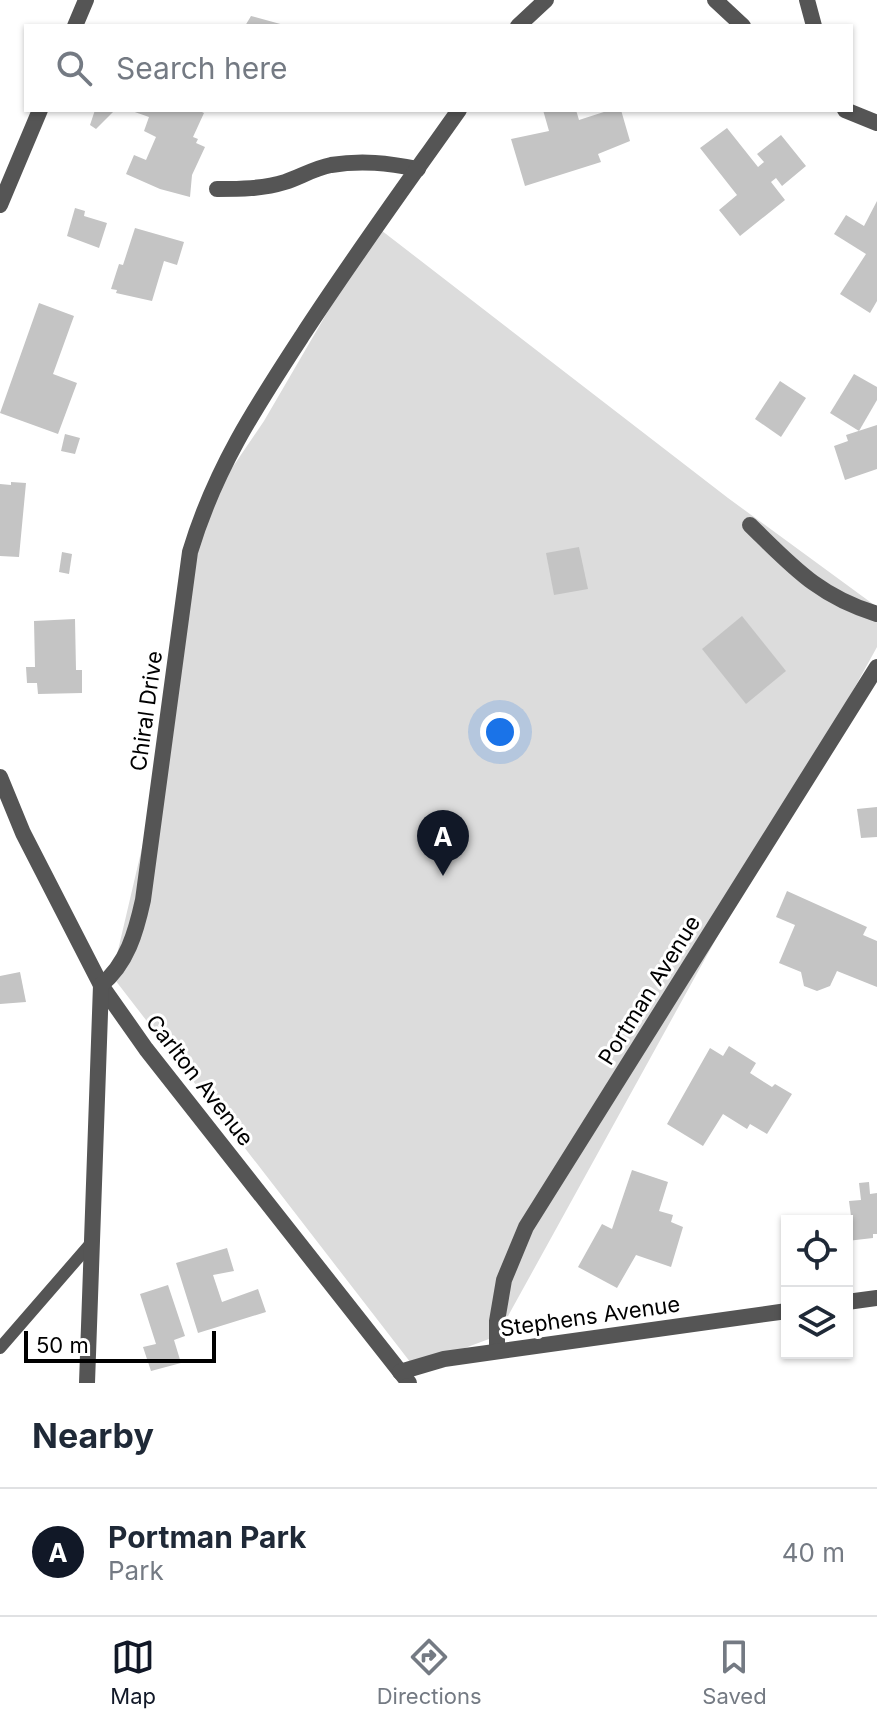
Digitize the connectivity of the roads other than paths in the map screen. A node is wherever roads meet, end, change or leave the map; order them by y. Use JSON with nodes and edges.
{"nodes":[{"id":1,"x":86,"y":0,"type":"edge"},
{"id":2,"x":546,"y":0,"type":"edge"},
{"id":3,"x":715,"y":0,"type":"edge"},
{"id":4,"x":807,"y":0,"type":"edge"},
{"id":5,"x":76,"y":24,"type":"edge"},
{"id":6,"x":520,"y":24,"type":"edge"},
{"id":7,"x":741,"y":24,"type":"edge"},
{"id":8,"x":813,"y":24,"type":"edge"},
{"id":9,"x":39,"y":112,"type":"edge"},
{"id":10,"x":458,"y":112,"type":"edge"},
{"id":11,"x":850,"y":112,"type":"edge"},
{"id":12,"x":877,"y":123,"type":"edge"},
{"id":13,"x":418,"y":169,"type":"junction"},
{"id":14,"x":217,"y":189,"type":"dead end"},
{"id":15,"x":0,"y":205,"type":"edge"},
{"id":16,"x":750,"y":525,"type":"dead end"},
{"id":17,"x":877,"y":614,"type":"edge"},
{"id":18,"x":877,"y":667,"type":"edge"},
{"id":19,"x":0,"y":777,"type":"edge"},
{"id":20,"x":101,"y":985,"type":"junction"},
{"id":21,"x":92,"y":1242,"type":"junction"},
{"id":22,"x":877,"y":1298,"type":"edge"},
{"id":23,"x":853,"y":1301,"type":"edge"},
{"id":24,"x":781,"y":1312,"type":"edge"},
{"id":25,"x":0,"y":1348,"type":"edge"},
{"id":26,"x":497,"y":1351,"type":"junction"},
{"id":27,"x":405,"y":1377,"type":"edge"},
{"id":28,"x":87,"y":1383,"type":"edge"}],
"edges":[{"from":1,"to":5,"type":"street"},
{"from":2,"to":6,"type":"street"},
{"from":3,"to":7,"type":"street"},
{"from":4,"to":8,"type":"street"},
{"from":9,"to":15,"type":"street"},
{"from":10,"to":13,"type":"street","name":"Chiral Drive"},
{"from":11,"to":12,"type":"street"},
{"from":13,"to":14,"type":"street"},
{"from":13,"to":20,"type":"street","name":"Chiral Drive"},
{"from":16,"to":17,"type":"street"},
{"from":18,"to":26,"type":"street","name":"Portman Avenue"},
{"from":19,"to":20,"type":"street","name":"Carlton Avenue"},
{"from":20,"to":21,"type":"street"},
{"from":20,"to":27,"type":"street","name":"Carlton Avenue"},
{"from":21,"to":25,"type":"lane"},
{"from":21,"to":28,"type":"street"},
{"from":22,"to":23,"type":"street"},
{"from":24,"to":26,"type":"street","name":"Stephens Avenue"},
{"from":26,"to":27,"type":"street","name":"Stephens Avenue"}]}
